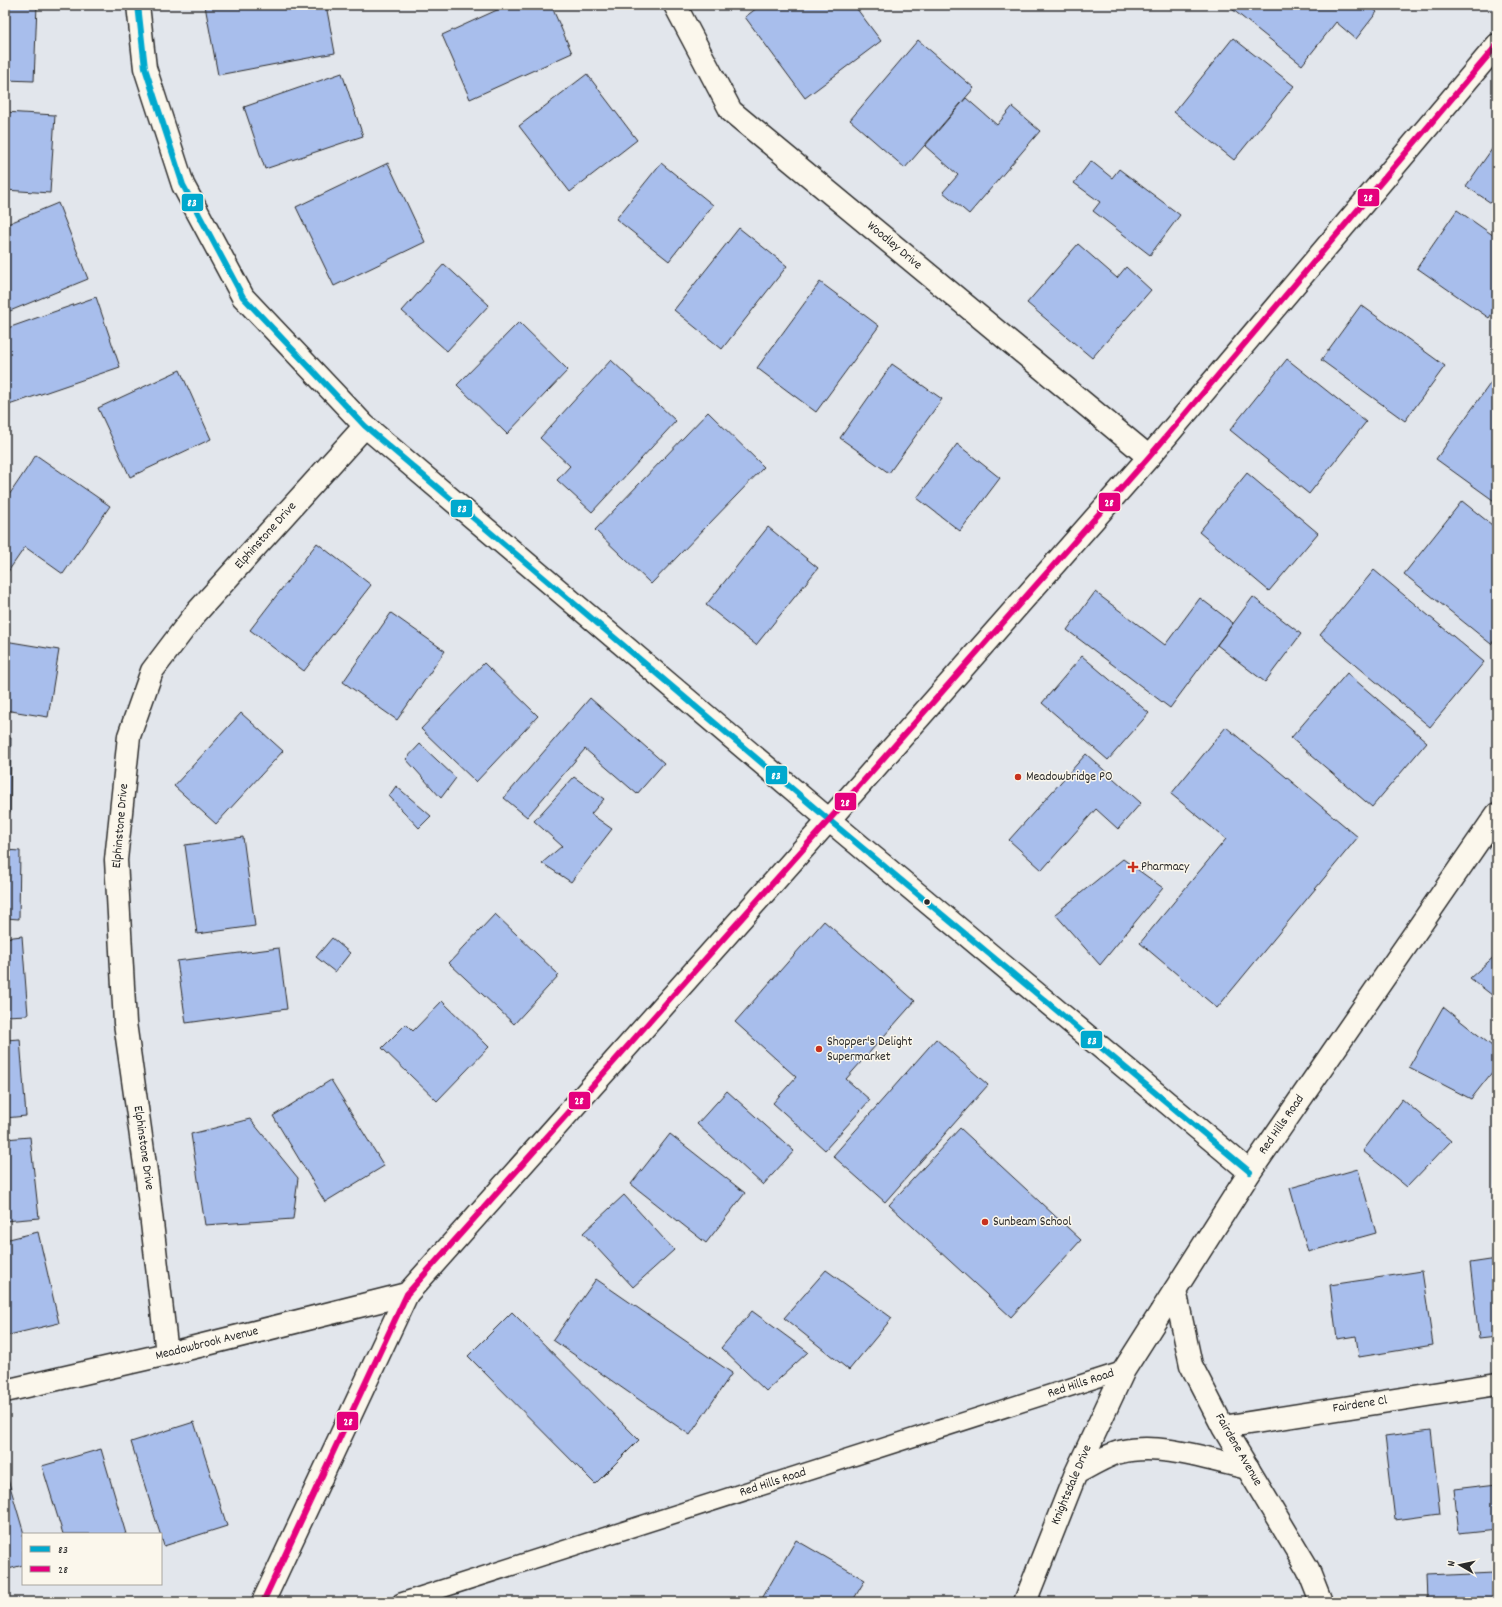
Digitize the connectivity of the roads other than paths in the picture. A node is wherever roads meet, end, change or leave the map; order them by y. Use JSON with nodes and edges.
{"nodes":[{"id":1,"x":138,"y":5,"type":"edge"},
{"id":2,"x":675,"y":5,"type":"edge"},
{"id":3,"x":1497,"y":45,"type":"edge"},
{"id":4,"x":365,"y":426,"type":"junction"},
{"id":5,"x":1149,"y":457,"type":"junction"},
{"id":6,"x":829,"y":820,"type":"junction"},
{"id":7,"x":1494,"y":824,"type":"edge"},
{"id":8,"x":1250,"y":1172,"type":"junction"},
{"id":9,"x":1175,"y":1290,"type":"junction"},
{"id":10,"x":407,"y":1294,"type":"junction"},
{"id":11,"x":167,"y":1354,"type":"junction"},
{"id":12,"x":1124,"y":1370,"type":"junction"},
{"id":13,"x":1497,"y":1384,"type":"edge"},
{"id":14,"x":5,"y":1391,"type":"edge"},
{"id":15,"x":1223,"y":1427,"type":"junction"},
{"id":16,"x":1248,"y":1468,"type":"junction"},
{"id":17,"x":1076,"y":1473,"type":"junction"},
{"id":18,"x":263,"y":1602,"type":"edge"},
{"id":19,"x":401,"y":1602,"type":"edge"},
{"id":20,"x":1025,"y":1602,"type":"edge"},
{"id":21,"x":1321,"y":1602,"type":"edge"}],
"edges":[{"from":1,"to":4,"type":"street"},
{"from":2,"to":5,"type":"street","name":"Woodley Drive"},
{"from":3,"to":5,"type":"street"},
{"from":4,"to":6,"type":"street"},
{"from":4,"to":11,"type":"street","name":"Elphinstone Drive"},
{"from":5,"to":6,"type":"street"},
{"from":6,"to":8,"type":"street"},
{"from":6,"to":10,"type":"street"},
{"from":7,"to":8,"type":"street","name":"Red Hills Road"},
{"from":8,"to":9,"type":"street","name":"Red Hills Road"},
{"from":9,"to":12,"type":"street","name":"Red Hills Road"},
{"from":9,"to":15,"type":"street","name":"Fairdene Avenue"},
{"from":10,"to":11,"type":"street","name":"Meadowbrook Avenue"},
{"from":10,"to":18,"type":"street"},
{"from":11,"to":14,"type":"street","name":"Meadowbrook Avenue"},
{"from":12,"to":17,"type":"street","name":"Knightsdale Drive"},
{"from":12,"to":19,"type":"lane","name":"Red Hills Road"},
{"from":13,"to":15,"type":"street","name":"Fairdene Cl"},
{"from":15,"to":16,"type":"street","name":"Fairdene Avenue"},
{"from":16,"to":17,"type":"street"},
{"from":16,"to":21,"type":"street","name":"Fairdene Avenue"},
{"from":17,"to":20,"type":"street","name":"Knightsdale Drive"}]}
